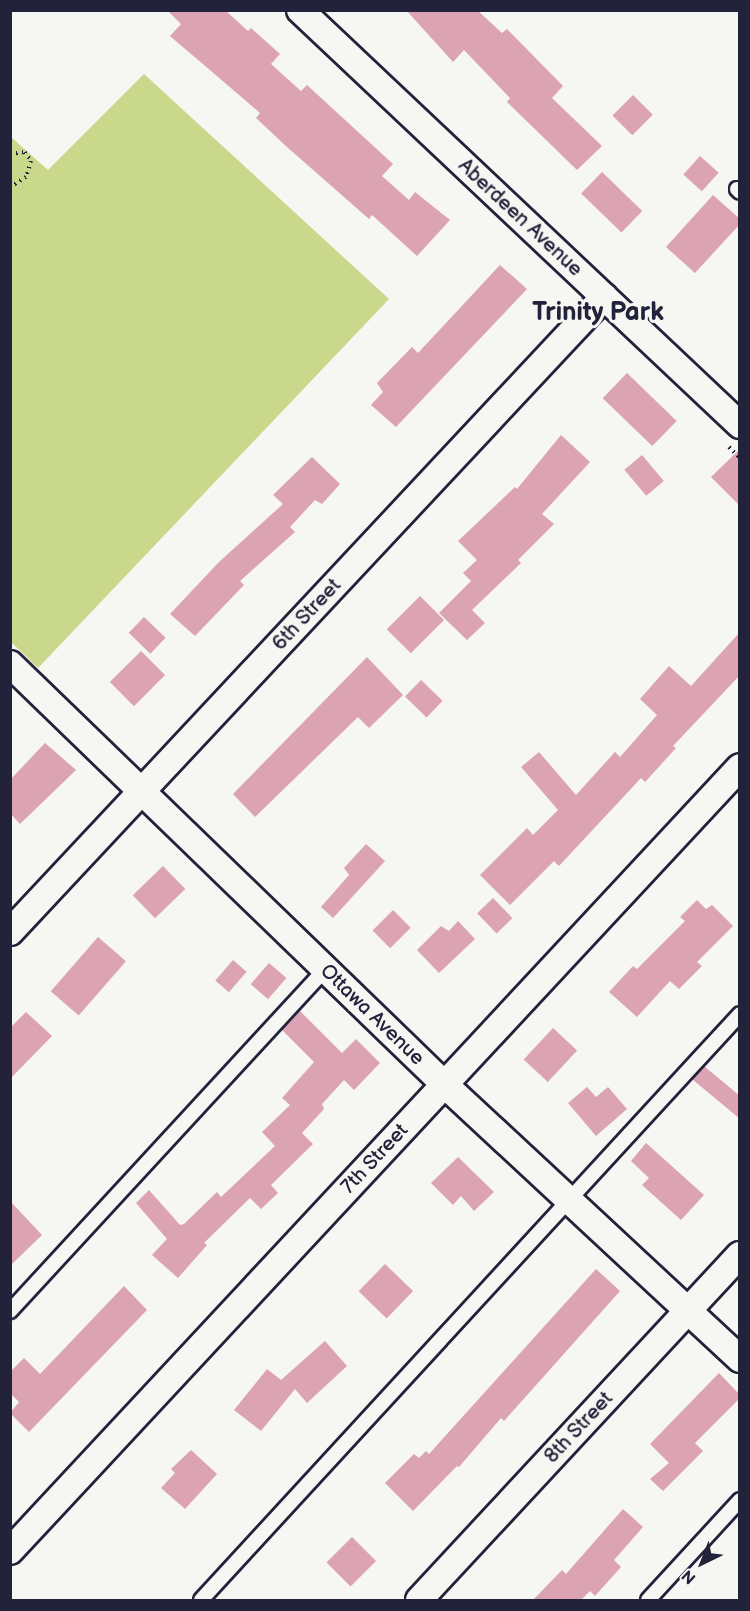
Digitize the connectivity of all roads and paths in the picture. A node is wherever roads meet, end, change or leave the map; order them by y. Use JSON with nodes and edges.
{"nodes":[{"id":1,"x":300,"y":10,"type":"edge"},
{"id":2,"x":10,"y":154,"type":"edge"},
{"id":3,"x":10,"y":187,"type":"edge"},
{"id":4,"x":604,"y":297,"type":"junction"},
{"id":5,"x":740,"y":425,"type":"edge"},
{"id":6,"x":10,"y":664,"type":"edge"},
{"id":7,"x":740,"y":767,"type":"edge"},
{"id":8,"x":141,"y":792,"type":"junction"},
{"id":9,"x":10,"y":932,"type":"edge"},
{"id":10,"x":325,"y":970,"type":"junction"},
{"id":11,"x":740,"y":1014,"type":"edge"},
{"id":12,"x":444,"y":1084,"type":"junction"},
{"id":13,"x":568,"y":1199,"type":"junction"},
{"id":14,"x":740,"y":1255,"type":"edge"},
{"id":15,"x":10,"y":1311,"type":"edge"},
{"id":16,"x":688,"y":1311,"type":"junction"},
{"id":17,"x":740,"y":1359,"type":"edge"},
{"id":18,"x":740,"y":1500,"type":"edge"},
{"id":19,"x":10,"y":1551,"type":"edge"},
{"id":20,"x":201,"y":1600,"type":"edge"},
{"id":21,"x":419,"y":1600,"type":"edge"},
{"id":22,"x":648,"y":1600,"type":"edge"}],
"edges":[{"from":1,"to":4,"type":"street","name":"Aberdeen Avenue"},
{"from":2,"to":3,"type":"path"},
{"from":4,"to":5,"type":"street","name":"Aberdeen Avenue"},
{"from":4,"to":8,"type":"street","name":"6th Street"},
{"from":6,"to":8,"type":"street","name":"Ottawa Avenue"},
{"from":7,"to":12,"type":"street","name":"7th Street"},
{"from":8,"to":9,"type":"street","name":"6th Street"},
{"from":8,"to":10,"type":"street","name":"Ottawa Avenue"},
{"from":10,"to":12,"type":"street","name":"Ottawa Avenue"},
{"from":10,"to":15,"type":"lane"},
{"from":11,"to":13,"type":"lane"},
{"from":12,"to":13,"type":"street","name":"Ottawa Avenue"},
{"from":12,"to":19,"type":"street","name":"7th Street"},
{"from":13,"to":16,"type":"street","name":"Ottawa Avenue"},
{"from":13,"to":20,"type":"lane"},
{"from":14,"to":16,"type":"street","name":"8th Street"},
{"from":16,"to":17,"type":"street","name":"Ottawa Avenue"},
{"from":16,"to":21,"type":"street","name":"8th Street"},
{"from":18,"to":22,"type":"lane"}]}
